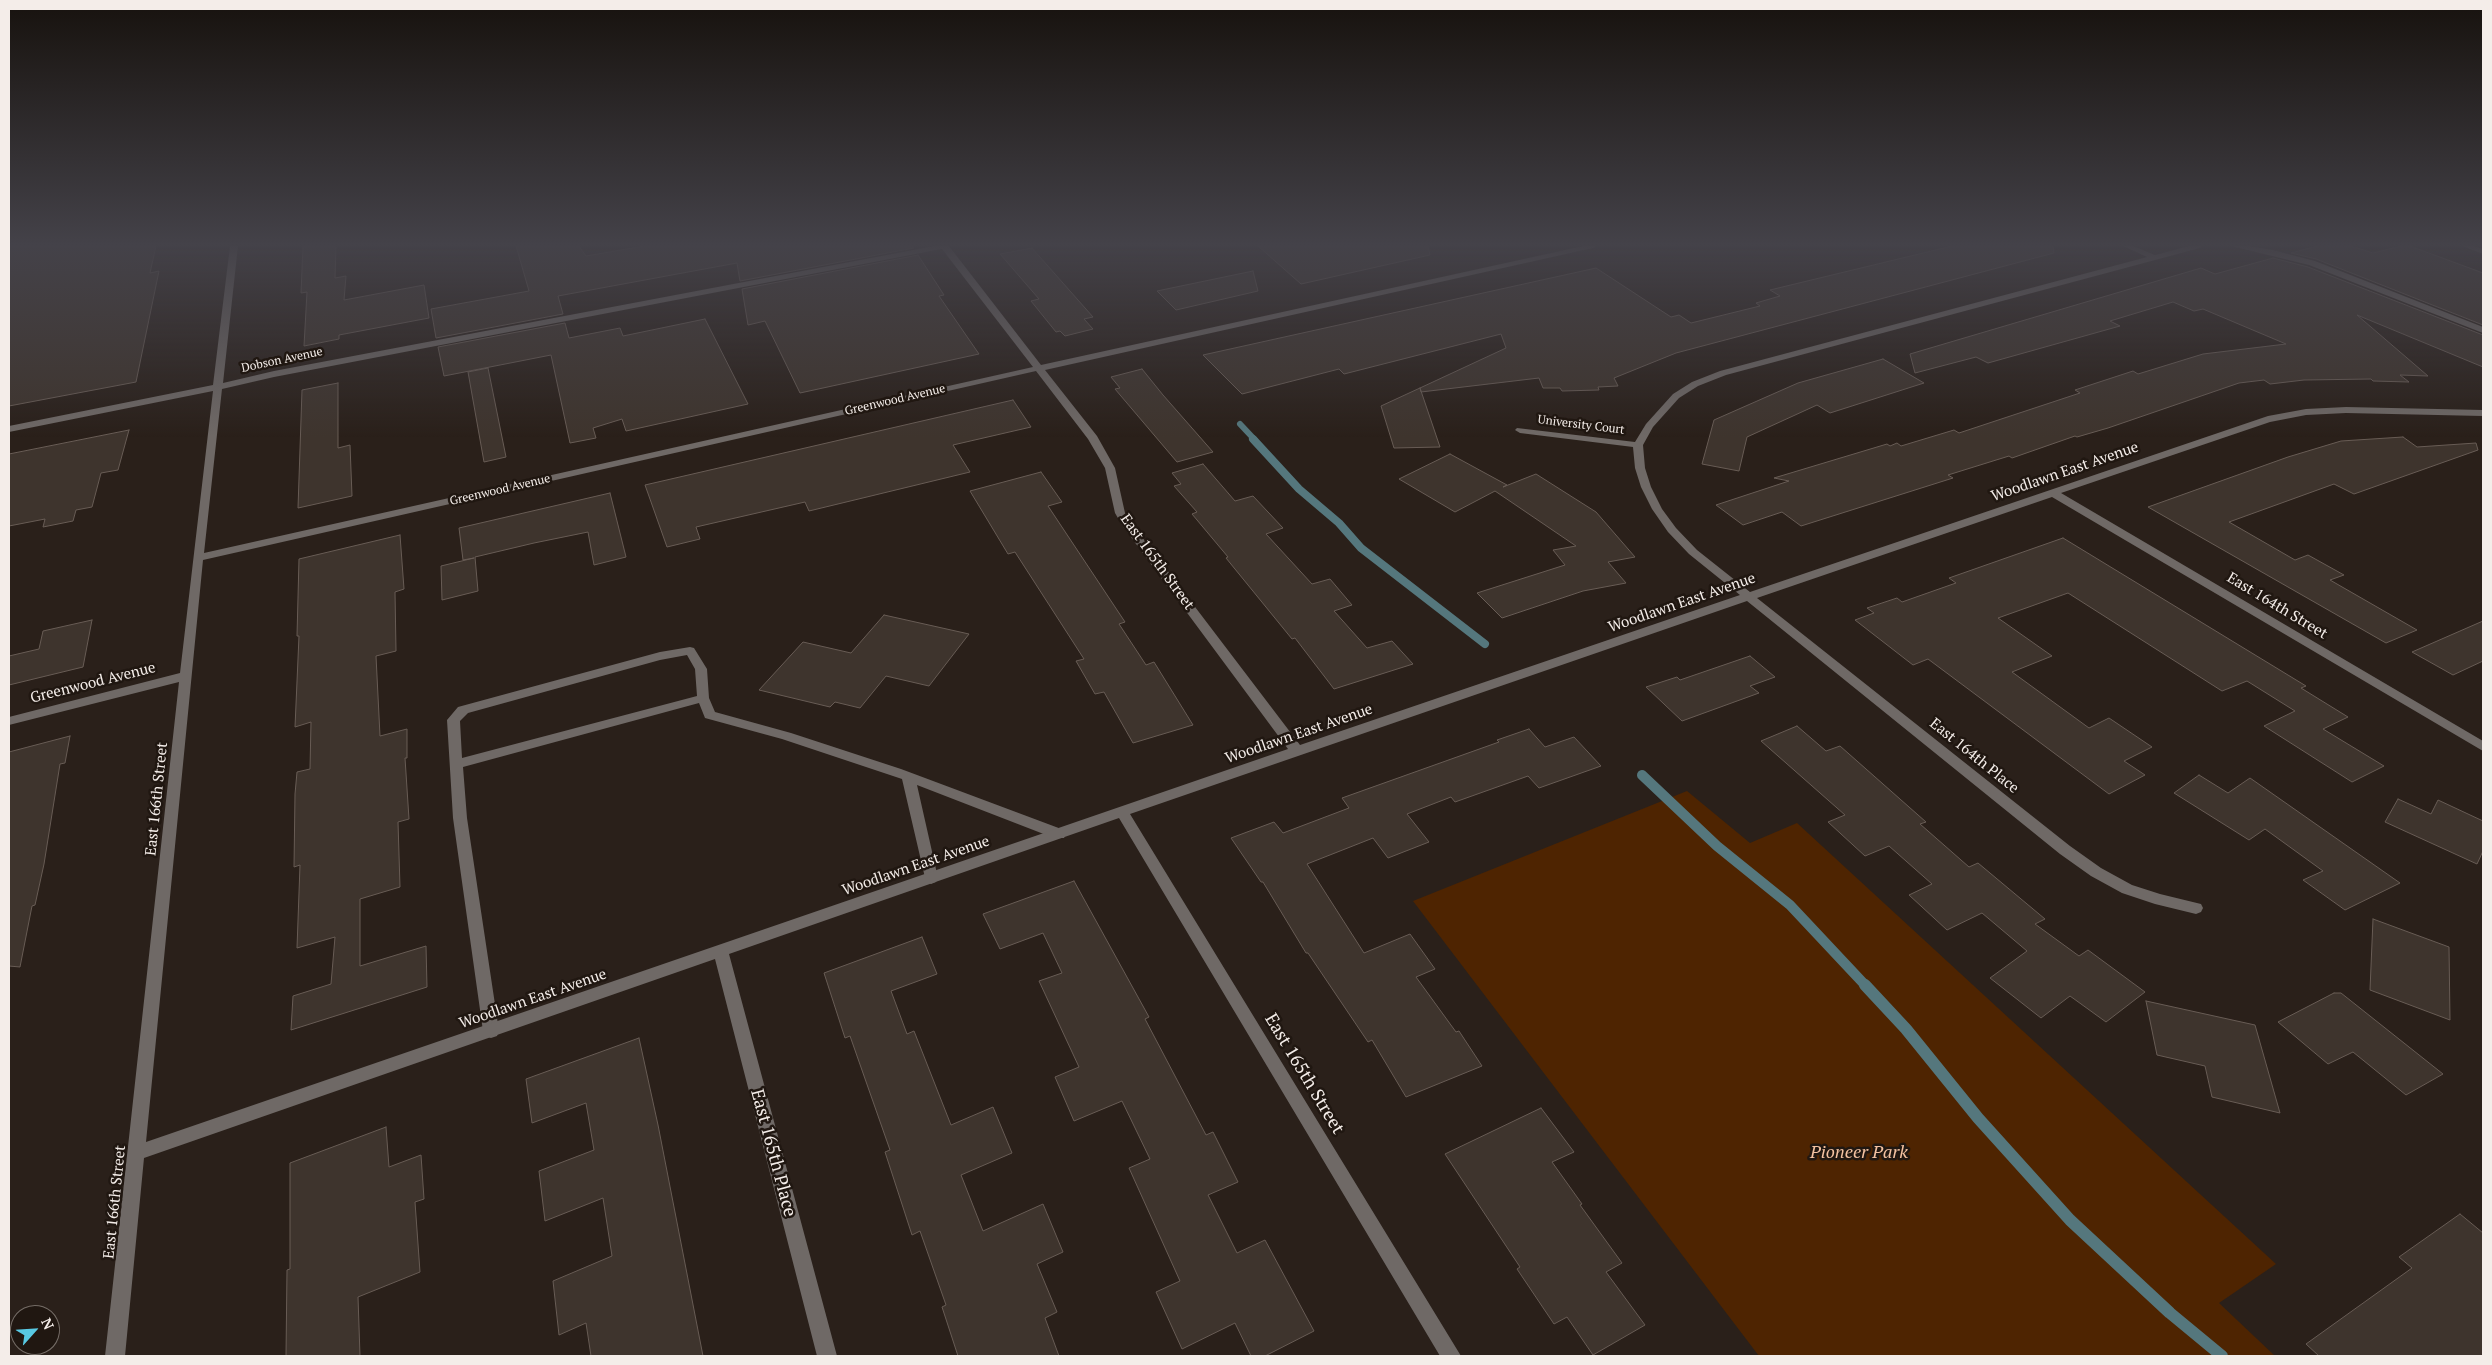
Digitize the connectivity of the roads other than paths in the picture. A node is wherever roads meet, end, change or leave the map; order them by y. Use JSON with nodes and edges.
{"nodes":[{"id":1,"x":226,"y":310,"type":"edge"},
{"id":2,"x":611,"y":310,"type":"edge"},
{"id":3,"x":993,"y":310,"type":"edge"},
{"id":4,"x":1303,"y":310,"type":"edge"},
{"id":5,"x":1955,"y":310,"type":"edge"},
{"id":6,"x":2431,"y":310,"type":"edge"},
{"id":7,"x":2483,"y":330,"type":"edge"},
{"id":8,"x":1038,"y":368,"type":"junction"},
{"id":9,"x":217,"y":387,"type":"junction"},
{"id":10,"x":2483,"y":413,"type":"edge"},
{"id":11,"x":9,"y":429,"type":"edge"},
{"id":12,"x":1520,"y":430,"type":"dead end"},
{"id":13,"x":1638,"y":445,"type":"junction"},
{"id":14,"x":2053,"y":492,"type":"junction"},
{"id":15,"x":198,"y":558,"type":"junction"},
{"id":16,"x":1750,"y":598,"type":"junction"},
{"id":17,"x":185,"y":676,"type":"junction"},
{"id":18,"x":703,"y":698,"type":"junction"},
{"id":19,"x":9,"y":721,"type":"edge"},
{"id":20,"x":2483,"y":747,"type":"edge"},
{"id":21,"x":1297,"y":751,"type":"junction"},
{"id":22,"x":456,"y":764,"type":"junction"},
{"id":23,"x":908,"y":777,"type":"junction"},
{"id":24,"x":1122,"y":812,"type":"junction"},
{"id":25,"x":1058,"y":834,"type":"junction"},
{"id":26,"x":931,"y":878,"type":"junction"},
{"id":27,"x":2196,"y":908,"type":"dead end"},
{"id":28,"x":720,"y":950,"type":"junction"},
{"id":29,"x":491,"y":1031,"type":"junction"},
{"id":30,"x":137,"y":1153,"type":"junction"},
{"id":31,"x":115,"y":1356,"type":"edge"},
{"id":32,"x":827,"y":1356,"type":"edge"},
{"id":33,"x":1451,"y":1356,"type":"edge"}],
"edges":[{"from":1,"to":9,"type":"street","name":"East 166th Street"},
{"from":2,"to":9,"type":"street","name":"Dobson Avenue"},
{"from":3,"to":8,"type":"street","name":"East 165th Street"},
{"from":4,"to":8,"type":"street","name":"Greenwood Avenue"},
{"from":5,"to":13,"type":"street"},
{"from":6,"to":7,"type":"street"},
{"from":8,"to":15,"type":"street","name":"Greenwood Avenue"},
{"from":8,"to":21,"type":"street","name":"East 165th Street"},
{"from":9,"to":11,"type":"street","name":"Dobson Avenue"},
{"from":9,"to":15,"type":"street","name":"East 166th Street"},
{"from":10,"to":14,"type":"street","name":"Woodlawn East Avenue"},
{"from":12,"to":13,"type":"street","name":"University Court"},
{"from":13,"to":16,"type":"street","name":"East 164th Place"},
{"from":14,"to":16,"type":"street","name":"Woodlawn East Avenue"},
{"from":14,"to":20,"type":"street","name":"East 164th Street"},
{"from":15,"to":17,"type":"street","name":"East 166th Street"},
{"from":16,"to":21,"type":"street","name":"Woodlawn East Avenue"},
{"from":16,"to":27,"type":"street","name":"East 164th Place"},
{"from":17,"to":19,"type":"street","name":"Greenwood Avenue"},
{"from":17,"to":30,"type":"street","name":"East 166th Street"},
{"from":18,"to":22,"type":"street"},
{"from":18,"to":22,"type":"street"},
{"from":18,"to":23,"type":"street"},
{"from":21,"to":24,"type":"street","name":"Woodlawn East Avenue"},
{"from":22,"to":29,"type":"street"},
{"from":23,"to":25,"type":"street"},
{"from":23,"to":26,"type":"street"},
{"from":24,"to":25,"type":"street","name":"Woodlawn East Avenue"},
{"from":24,"to":33,"type":"street","name":"East 165th Street"},
{"from":25,"to":26,"type":"street","name":"Woodlawn East Avenue"},
{"from":26,"to":28,"type":"street","name":"Woodlawn East Avenue"},
{"from":28,"to":29,"type":"street","name":"Woodlawn East Avenue"},
{"from":28,"to":32,"type":"street","name":"East 165th Place"},
{"from":29,"to":30,"type":"street","name":"Woodlawn East Avenue"},
{"from":30,"to":31,"type":"street","name":"East 166th Street"}]}
